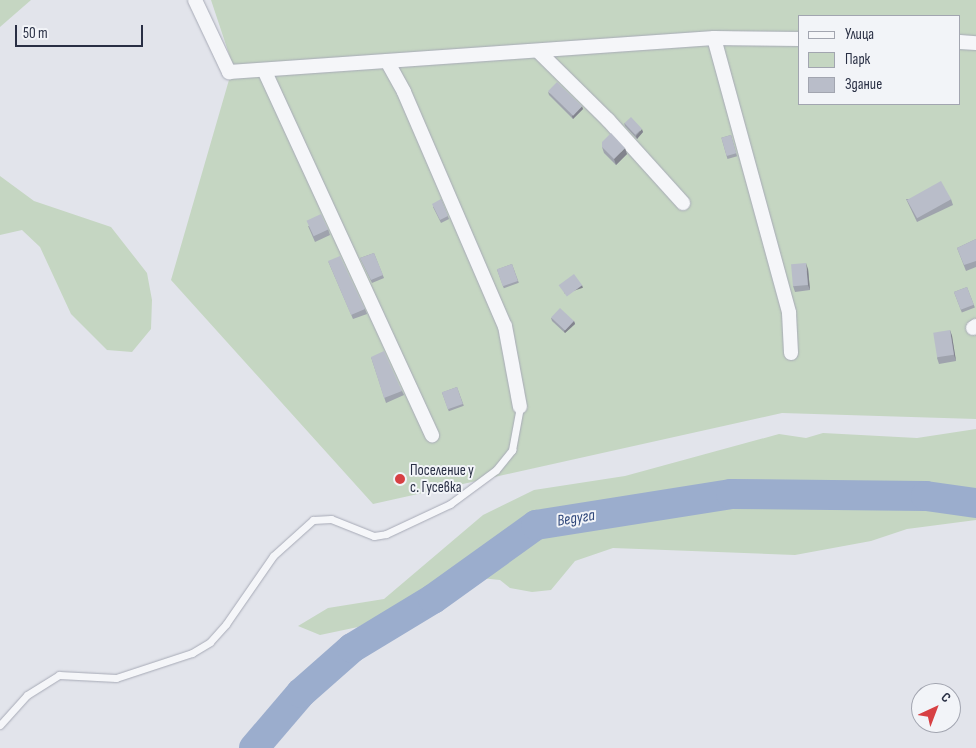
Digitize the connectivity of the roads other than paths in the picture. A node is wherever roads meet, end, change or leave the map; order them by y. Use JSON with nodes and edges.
{"nodes":[{"id":1,"x":195,"y":0,"type":"edge"},
{"id":2,"x":714,"y":38,"type":"junction"},
{"id":3,"x":798,"y":39,"type":"edge"},
{"id":4,"x":961,"y":42,"type":"edge"},
{"id":5,"x":976,"y":43,"type":"edge"},
{"id":6,"x":539,"y":52,"type":"junction"},
{"id":7,"x":387,"y":61,"type":"junction"},
{"id":8,"x":265,"y":72,"type":"junction"},
{"id":9,"x":683,"y":203,"type":"dead end"},
{"id":10,"x":791,"y":353,"type":"dead end"},
{"id":11,"x":520,"y":406,"type":"joint"},
{"id":12,"x":432,"y":435,"type":"dead end"},
{"id":13,"x":0,"y":725,"type":"edge"}],
"edges":[{"from":1,"to":8,"type":"street"},
{"from":2,"to":3,"type":"street"},
{"from":2,"to":6,"type":"street"},
{"from":2,"to":10,"type":"street"},
{"from":4,"to":5,"type":"street"},
{"from":6,"to":7,"type":"street"},
{"from":6,"to":9,"type":"street"},
{"from":7,"to":8,"type":"street"},
{"from":7,"to":11,"type":"street"},
{"from":8,"to":12,"type":"street"},
{"from":11,"to":13,"type":"lane"}]}
